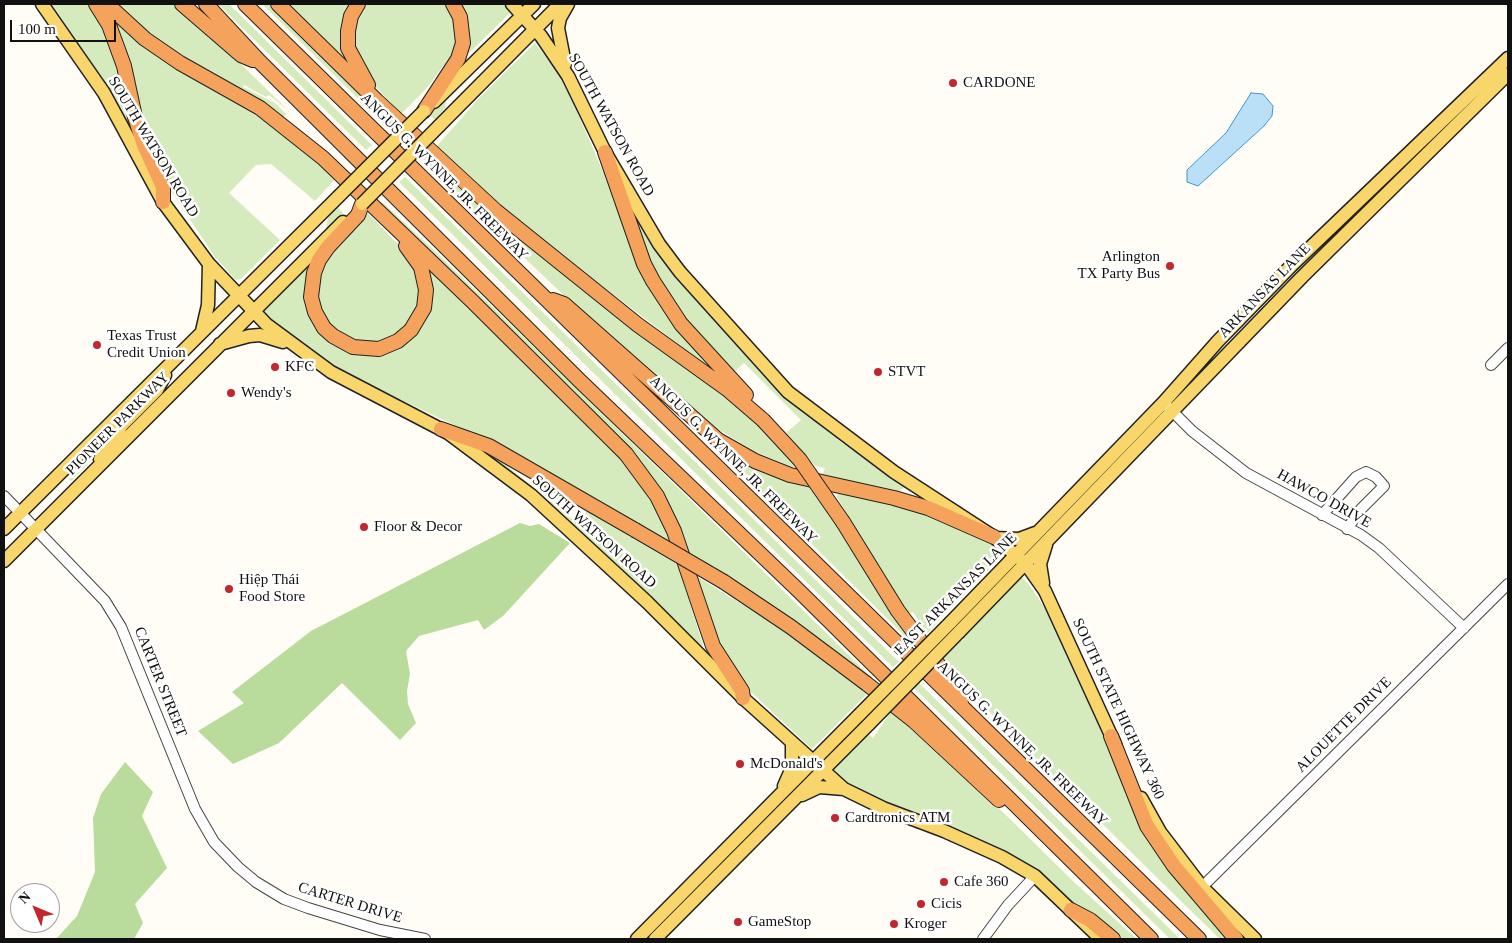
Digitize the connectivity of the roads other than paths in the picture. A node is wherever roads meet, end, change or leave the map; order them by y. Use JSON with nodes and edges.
{"nodes":[{"id":1,"x":42,"y":4,"type":"edge"},
{"id":2,"x":96,"y":4,"type":"edge"},
{"id":3,"x":107,"y":4,"type":"edge"},
{"id":4,"x":182,"y":4,"type":"edge"},
{"id":5,"x":206,"y":4,"type":"edge"},
{"id":6,"x":245,"y":4,"type":"edge"},
{"id":7,"x":278,"y":4,"type":"edge"},
{"id":8,"x":358,"y":4,"type":"edge"},
{"id":9,"x":453,"y":4,"type":"edge"},
{"id":10,"x":512,"y":4,"type":"edge"},
{"id":11,"x":534,"y":4,"type":"edge"},
{"id":12,"x":560,"y":4,"type":"edge"},
{"id":13,"x":568,"y":4,"type":"edge"},
{"id":14,"x":523,"y":15,"type":"junction"},
{"id":15,"x":535,"y":28,"type":"junction"},
{"id":16,"x":1508,"y":58,"type":"edge"},
{"id":17,"x":259,"y":62,"type":"junction"},
{"id":18,"x":1508,"y":74,"type":"edge"},
{"id":19,"x":568,"y":76,"type":"junction"},
{"id":20,"x":377,"y":101,"type":"junction"},
{"id":21,"x":424,"y":111,"type":"junction"},
{"id":22,"x":605,"y":152,"type":"junction"},
{"id":23,"x":163,"y":202,"type":"junction"},
{"id":24,"x":357,"y":209,"type":"junction"},
{"id":25,"x":393,"y":224,"type":"junction"},
{"id":26,"x":209,"y":264,"type":"junction"},
{"id":27,"x":1291,"y":266,"type":"joint"},
{"id":28,"x":238,"y":297,"type":"junction"},
{"id":29,"x":545,"y":298,"type":"junction"},
{"id":30,"x":252,"y":311,"type":"junction"},
{"id":31,"x":201,"y":334,"type":"junction"},
{"id":32,"x":218,"y":344,"type":"junction"},
{"id":33,"x":294,"y":346,"type":"junction"},
{"id":34,"x":1508,"y":348,"type":"edge"},
{"id":35,"x":1491,"y":365,"type":"dead end"},
{"id":36,"x":167,"y":368,"type":"junction"},
{"id":37,"x":1168,"y":406,"type":"junction"},
{"id":38,"x":764,"y":420,"type":"junction"},
{"id":39,"x":441,"y":429,"type":"junction"},
{"id":40,"x":98,"y":466,"type":"junction"},
{"id":41,"x":4,"y":496,"type":"edge"},
{"id":42,"x":21,"y":513,"type":"junction"},
{"id":43,"x":1322,"y":515,"type":"junction"},
{"id":44,"x":4,"y":529,"type":"edge"},
{"id":45,"x":36,"y":529,"type":"junction"},
{"id":46,"x":1347,"y":529,"type":"junction"},
{"id":47,"x":1049,"y":530,"type":"junction"},
{"id":48,"x":994,"y":537,"type":"junction"},
{"id":49,"x":1022,"y":560,"type":"junction"},
{"id":50,"x":4,"y":561,"type":"edge"},
{"id":51,"x":1508,"y":584,"type":"edge"},
{"id":52,"x":1045,"y":591,"type":"junction"},
{"id":53,"x":954,"y":628,"type":"junction"},
{"id":54,"x":1464,"y":628,"type":"junction"},
{"id":55,"x":743,"y":698,"type":"junction"},
{"id":56,"x":963,"y":708,"type":"junction"},
{"id":57,"x":1111,"y":736,"type":"junction"},
{"id":58,"x":792,"y":743,"type":"junction"},
{"id":59,"x":817,"y":766,"type":"junction"},
{"id":60,"x":844,"y":789,"type":"junction"},
{"id":61,"x":777,"y":797,"type":"junction"},
{"id":62,"x":791,"y":801,"type":"junction"},
{"id":63,"x":1025,"y":814,"type":"junction"},
{"id":64,"x":1035,"y":876,"type":"junction"},
{"id":65,"x":1202,"y":887,"type":"junction"},
{"id":66,"x":269,"y":890,"type":"joint"},
{"id":67,"x":1071,"y":910,"type":"junction"},
{"id":68,"x":425,"y":939,"type":"edge"},
{"id":69,"x":637,"y":939,"type":"edge"},
{"id":70,"x":655,"y":939,"type":"edge"},
{"id":71,"x":983,"y":939,"type":"edge"},
{"id":72,"x":1101,"y":939,"type":"edge"},
{"id":73,"x":1113,"y":939,"type":"edge"},
{"id":74,"x":1151,"y":939,"type":"edge"},
{"id":75,"x":1199,"y":939,"type":"edge"},
{"id":76,"x":1236,"y":939,"type":"edge"},
{"id":77,"x":1255,"y":939,"type":"edge"}],
"edges":[{"from":1,"to":23,"type":"main road","name":"SOUTH WATSON ROAD"},
{"from":2,"to":23,"type":"highway"},
{"from":3,"to":25,"type":"highway"},
{"from":4,"to":17,"type":"highway"},
{"from":5,"to":17,"type":"highway"},
{"from":6,"to":29,"type":"highway","name":"ANGUS G. WYNNE, JR. FREEWAY"},
{"from":7,"to":20,"type":"highway"},
{"from":8,"to":20,"type":"highway"},
{"from":9,"to":21,"type":"highway"},
{"from":10,"to":14,"type":"main road","name":"SOUTH WATSON ROAD"},
{"from":11,"to":14,"type":"main road","name":"PIONEER PARKWAY"},
{"from":12,"to":15,"type":"main road","name":"PIONEER PARKWAY"},
{"from":13,"to":19,"type":"main road"},
{"from":14,"to":15,"type":"main road","name":"SOUTH WATSON ROAD"},
{"from":14,"to":21,"type":"main road","name":"PIONEER PARKWAY"},
{"from":15,"to":19,"type":"main road","name":"SOUTH WATSON ROAD"},
{"from":15,"to":24,"type":"main road","name":"PIONEER PARKWAY","bridge":true},
{"from":16,"to":27,"type":"main road","name":"ARKANSAS LANE"},
{"from":17,"to":63,"type":"highway"},
{"from":18,"to":37,"type":"main road","name":"ARKANSAS LANE"},
{"from":19,"to":22,"type":"main road","name":"SOUTH WATSON ROAD"},
{"from":20,"to":38,"type":"highway"},
{"from":21,"to":28,"type":"main road","name":"PIONEER PARKWAY","bridge":true},
{"from":22,"to":38,"type":"highway"},
{"from":22,"to":48,"type":"main road","name":"SOUTH WATSON ROAD"},
{"from":23,"to":26,"type":"main road","name":"SOUTH WATSON ROAD"},
{"from":24,"to":25,"type":"highway"},
{"from":24,"to":30,"type":"main road","name":"PIONEER PARKWAY"},
{"from":25,"to":55,"type":"highway"},
{"from":26,"to":28,"type":"main road","name":"SOUTH WATSON ROAD"},
{"from":26,"to":31,"type":"main road"},
{"from":27,"to":37,"type":"main road","name":"EAST ARKANSAS LANE"},
{"from":28,"to":30,"type":"main road","name":"SOUTH WATSON ROAD"},
{"from":28,"to":31,"type":"main road","name":"PIONEER PARKWAY"},
{"from":29,"to":48,"type":"highway"},
{"from":29,"to":56,"type":"highway","name":"ANGUS G. WYNNE, JR. FREEWAY"},
{"from":30,"to":32,"type":"main road","name":"PIONEER PARKWAY"},
{"from":30,"to":33,"type":"main road","name":"SOUTH WATSON ROAD"},
{"from":31,"to":36,"type":"main road","name":"PIONEER PARKWAY"},
{"from":32,"to":33,"type":"main road"},
{"from":32,"to":40,"type":"main road","name":"PIONEER PARKWAY"},
{"from":33,"to":39,"type":"main road","name":"SOUTH WATSON ROAD"},
{"from":34,"to":35,"type":"street"},
{"from":36,"to":40,"type":"main road"},
{"from":36,"to":42,"type":"main road","name":"PIONEER PARKWAY"},
{"from":37,"to":43,"type":"street","name":"HAWCO DRIVE"},
{"from":37,"to":47,"type":"main road","name":"EAST ARKANSAS LANE"},
{"from":38,"to":56,"type":"highway","bridge":true},
{"from":39,"to":55,"type":"main road","name":"SOUTH WATSON ROAD"},
{"from":39,"to":63,"type":"highway","bridge":true},
{"from":40,"to":45,"type":"main road","name":"PIONEER PARKWAY"},
{"from":41,"to":42,"type":"street","name":"CARTER STREET"},
{"from":42,"to":44,"type":"main road","name":"PIONEER PARKWAY"},
{"from":42,"to":45,"type":"street","name":"CARTER STREET"},
{"from":43,"to":46,"type":"street","name":"HAWCO DRIVE"},
{"from":43,"to":46,"type":"street"},
{"from":45,"to":50,"type":"main road","name":"PIONEER PARKWAY"},
{"from":45,"to":66,"type":"street","name":"CARTER STREET"},
{"from":46,"to":54,"type":"street","name":"HAWCO DRIVE"},
{"from":47,"to":48,"type":"main road"},
{"from":47,"to":49,"type":"main road","name":"EAST ARKANSAS LANE"},
{"from":47,"to":52,"type":"main road"},
{"from":48,"to":49,"type":"main road","name":"SOUTH WATSON ROAD"},
{"from":49,"to":52,"type":"main road","name":"SOUTH STATE HIGHWAY 360"},
{"from":49,"to":53,"type":"main road","name":"EAST ARKANSAS LANE"},
{"from":51,"to":54,"type":"street","name":"ALOUETTE DRIVE"},
{"from":52,"to":57,"type":"main road","name":"SOUTH STATE HIGHWAY 360"},
{"from":53,"to":59,"type":"main road","name":"EAST ARKANSAS LANE","bridge":true},
{"from":53,"to":59,"type":"main road","name":"EAST ARKANSAS LANE","bridge":true},
{"from":54,"to":65,"type":"street","name":"ALOUETTE DRIVE"},
{"from":55,"to":58,"type":"main road","name":"SOUTH WATSON ROAD"},
{"from":56,"to":75,"type":"highway","name":"ANGUS G. WYNNE, JR. FREEWAY"},
{"from":57,"to":65,"type":"main road","name":"SOUTH STATE HIGHWAY 360"},
{"from":57,"to":76,"type":"highway"},
{"from":58,"to":59,"type":"main road","name":"SOUTH WATSON ROAD"},
{"from":58,"to":61,"type":"main road"},
{"from":59,"to":60,"type":"main road","name":"SOUTH WATSON ROAD"},
{"from":59,"to":61,"type":"main road","name":"EAST ARKANSAS LANE"},
{"from":59,"to":62,"type":"main road","name":"EAST ARKANSAS LANE"},
{"from":60,"to":62,"type":"main road"},
{"from":60,"to":64,"type":"main road","name":"SOUTH WATSON ROAD"},
{"from":61,"to":69,"type":"main road","name":"EAST ARKANSAS LANE"},
{"from":62,"to":70,"type":"main road","name":"EAST ARKANSAS LANE"},
{"from":63,"to":74,"type":"highway"},
{"from":64,"to":67,"type":"main road","name":"SOUTH WATSON ROAD"},
{"from":64,"to":71,"type":"street"},
{"from":65,"to":77,"type":"main road","name":"SOUTH STATE HIGHWAY 360"},
{"from":66,"to":68,"type":"street","name":"CARTER DRIVE"},
{"from":67,"to":72,"type":"main road","name":"SOUTH WATSON ROAD"},
{"from":67,"to":73,"type":"highway"}]}
